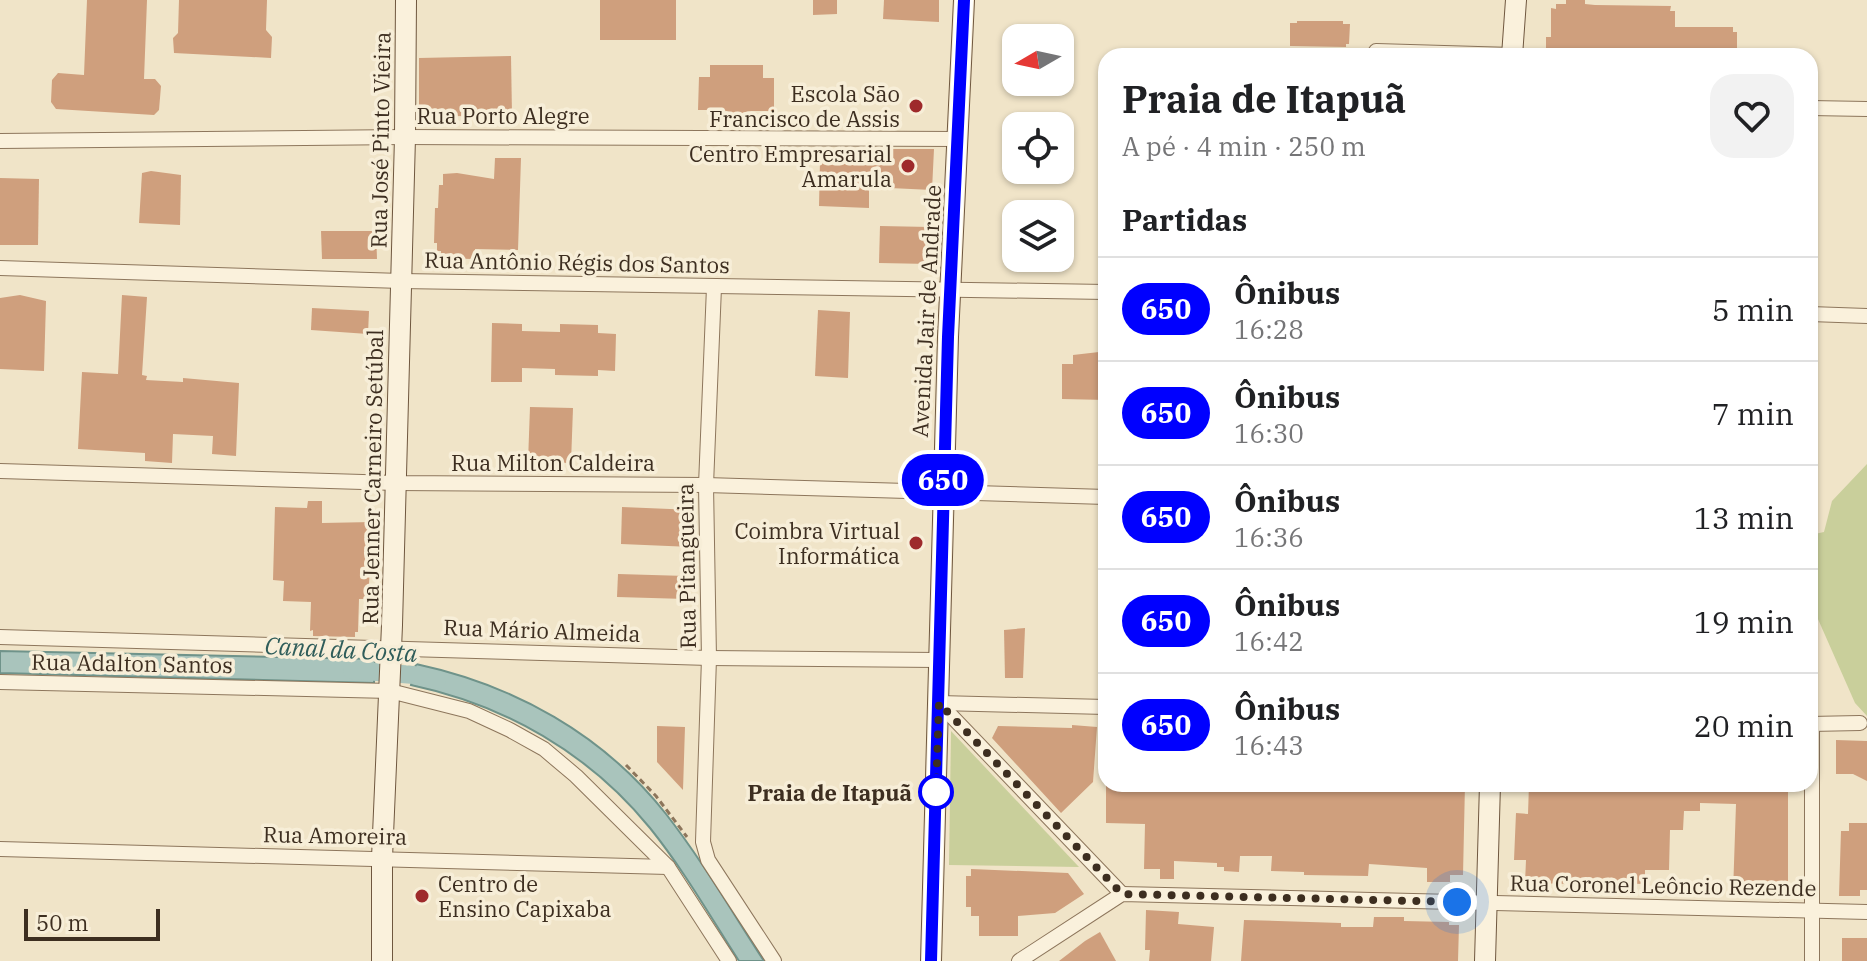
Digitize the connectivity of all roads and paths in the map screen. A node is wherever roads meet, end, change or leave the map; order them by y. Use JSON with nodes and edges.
{"nodes":[{"id":1,"x":406,"y":0,"type":"edge"},
{"id":2,"x":964,"y":0,"type":"edge"},
{"id":3,"x":1516,"y":0,"type":"edge"},
{"id":4,"x":1513,"y":48,"type":"edge"},
{"id":5,"x":1818,"y":108,"type":"edge"},
{"id":6,"x":1867,"y":109,"type":"edge"},
{"id":7,"x":405,"y":137,"type":"junction"},
{"id":8,"x":958,"y":139,"type":"junction"},
{"id":9,"x":0,"y":141,"type":"edge"},
{"id":10,"x":0,"y":268,"type":"edge"},
{"id":11,"x":401,"y":281,"type":"junction"},
{"id":12,"x":714,"y":287,"type":"junction"},
{"id":13,"x":949,"y":291,"type":"junction"},
{"id":14,"x":1098,"y":292,"type":"edge"},
{"id":15,"x":1818,"y":314,"type":"edge"},
{"id":16,"x":1867,"y":316,"type":"edge"},
{"id":17,"x":0,"y":471,"type":"edge"},
{"id":18,"x":396,"y":483,"type":"junction"},
{"id":19,"x":706,"y":485,"type":"junction"},
{"id":20,"x":943,"y":493,"type":"junction"},
{"id":21,"x":1098,"y":497,"type":"edge"},
{"id":22,"x":0,"y":637,"type":"edge"},
{"id":23,"x":391,"y":653,"type":"junction"},
{"id":24,"x":709,"y":658,"type":"junction"},
{"id":25,"x":938,"y":660,"type":"junction"},
{"id":26,"x":0,"y":682,"type":"edge"},
{"id":27,"x":390,"y":688,"type":"junction"},
{"id":28,"x":939,"y":703,"type":"junction"},
{"id":29,"x":1098,"y":707,"type":"edge"},
{"id":30,"x":1860,"y":723,"type":"dead end"},
{"id":31,"x":1818,"y":724,"type":"edge"},
{"id":32,"x":626,"y":765,"type":"dead end"},
{"id":33,"x":1490,"y":792,"type":"edge"},
{"id":34,"x":1811,"y":792,"type":"edge"},
{"id":35,"x":689,"y":840,"type":"dead end"},
{"id":36,"x":0,"y":849,"type":"edge"},
{"id":37,"x":382,"y":858,"type":"junction"},
{"id":38,"x":668,"y":867,"type":"junction"},
{"id":39,"x":1122,"y":894,"type":"junction"},
{"id":40,"x":1487,"y":902,"type":"junction"},
{"id":41,"x":1812,"y":910,"type":"junction"},
{"id":42,"x":1867,"y":912,"type":"edge"},
{"id":43,"x":382,"y":961,"type":"edge"},
{"id":44,"x":729,"y":961,"type":"edge"},
{"id":45,"x":774,"y":961,"type":"edge"},
{"id":46,"x":931,"y":961,"type":"edge"},
{"id":47,"x":1019,"y":961,"type":"edge"},
{"id":48,"x":1485,"y":961,"type":"edge"},
{"id":49,"x":1812,"y":961,"type":"edge"}],
"edges":[{"from":1,"to":7,"type":"main road","name":"Rua José Pinto Vieira"},
{"from":2,"to":8,"type":"main road","name":"Avenida Jair de Andrade"},
{"from":3,"to":4,"type":"main road"},
{"from":5,"to":6,"type":"street"},
{"from":7,"to":8,"type":"street","name":"Rua Porto Alegre"},
{"from":7,"to":9,"type":"street","name":"Rua Porto Alegre"},
{"from":7,"to":11,"type":"main road","name":"Rua José Pinto Vieira"},
{"from":8,"to":13,"type":"main road","name":"Avenida Jair de Andrade"},
{"from":10,"to":11,"type":"street","name":"Rua Antônio Régis dos Santos"},
{"from":11,"to":12,"type":"street","name":"Rua Antônio Régis dos Santos"},
{"from":11,"to":18,"type":"main road","name":"Rua Jenner Carneiro Setúbal"},
{"from":12,"to":13,"type":"street","name":"Rua Antônio Régis dos Santos"},
{"from":12,"to":19,"type":"street","name":"Rua Pitangueira"},
{"from":13,"to":14,"type":"street","name":"Rua Antônio Régis dos Santos"},
{"from":13,"to":20,"type":"main road","name":"Avenida Jair de Andrade"},
{"from":15,"to":16,"type":"street"},
{"from":17,"to":18,"type":"street","name":"Rua Milton Caldeira"},
{"from":18,"to":19,"type":"street","name":"Rua Milton Caldeira"},
{"from":18,"to":23,"type":"main road","name":"Rua Jenner Carneiro Setúbal"},
{"from":19,"to":20,"type":"street","name":"Rua Milton Caldeira"},
{"from":19,"to":24,"type":"street","name":"Rua Pitangueira"},
{"from":20,"to":21,"type":"street","name":"Rua Milton Caldeira"},
{"from":20,"to":25,"type":"main road","name":"Avenida Jair de Andrade"},
{"from":22,"to":23,"type":"street","name":"Rua Mário Almeida"},
{"from":23,"to":24,"type":"street","name":"Rua Mário Almeida"},
{"from":23,"to":27,"type":"main road","name":"Rua Jenner Carneiro Setúbal"},
{"from":24,"to":25,"type":"street","name":"Rua Mário Almeida"},
{"from":24,"to":45,"type":"street","name":"Rua Pitangueira"},
{"from":25,"to":28,"type":"main road","name":"Avenida Jair de Andrade"},
{"from":26,"to":27,"type":"street","name":"Rua Adalton Santos"},
{"from":27,"to":37,"type":"main road","name":"Rua Jenner Carneiro Setúbal"},
{"from":27,"to":38,"type":"street","name":"Rua Adalton Santos"},
{"from":28,"to":29,"type":"street"},
{"from":28,"to":39,"type":"street"},
{"from":28,"to":46,"type":"main road","name":"Avenida Jair de Andrade"},
{"from":30,"to":31,"type":"street"},
{"from":32,"to":35,"type":"path"},
{"from":33,"to":40,"type":"main road"},
{"from":34,"to":41,"type":"street"},
{"from":36,"to":37,"type":"street","name":"Rua Amoreira"},
{"from":37,"to":38,"type":"street","name":"Rua Amoreira"},
{"from":37,"to":43,"type":"main road","name":"Rua Jenner Carneiro Setúbal"},
{"from":38,"to":44,"type":"street","name":"Rua Adalton Santos"},
{"from":39,"to":40,"type":"street","name":"Rua Coronel Leôncio Rezende"},
{"from":39,"to":47,"type":"street"},
{"from":40,"to":41,"type":"street","name":"Rua Coronel Leôncio Rezende"},
{"from":40,"to":48,"type":"main road"},
{"from":41,"to":42,"type":"street","name":"Rua Coronel Leôncio Rezende"},
{"from":41,"to":49,"type":"street"}]}
